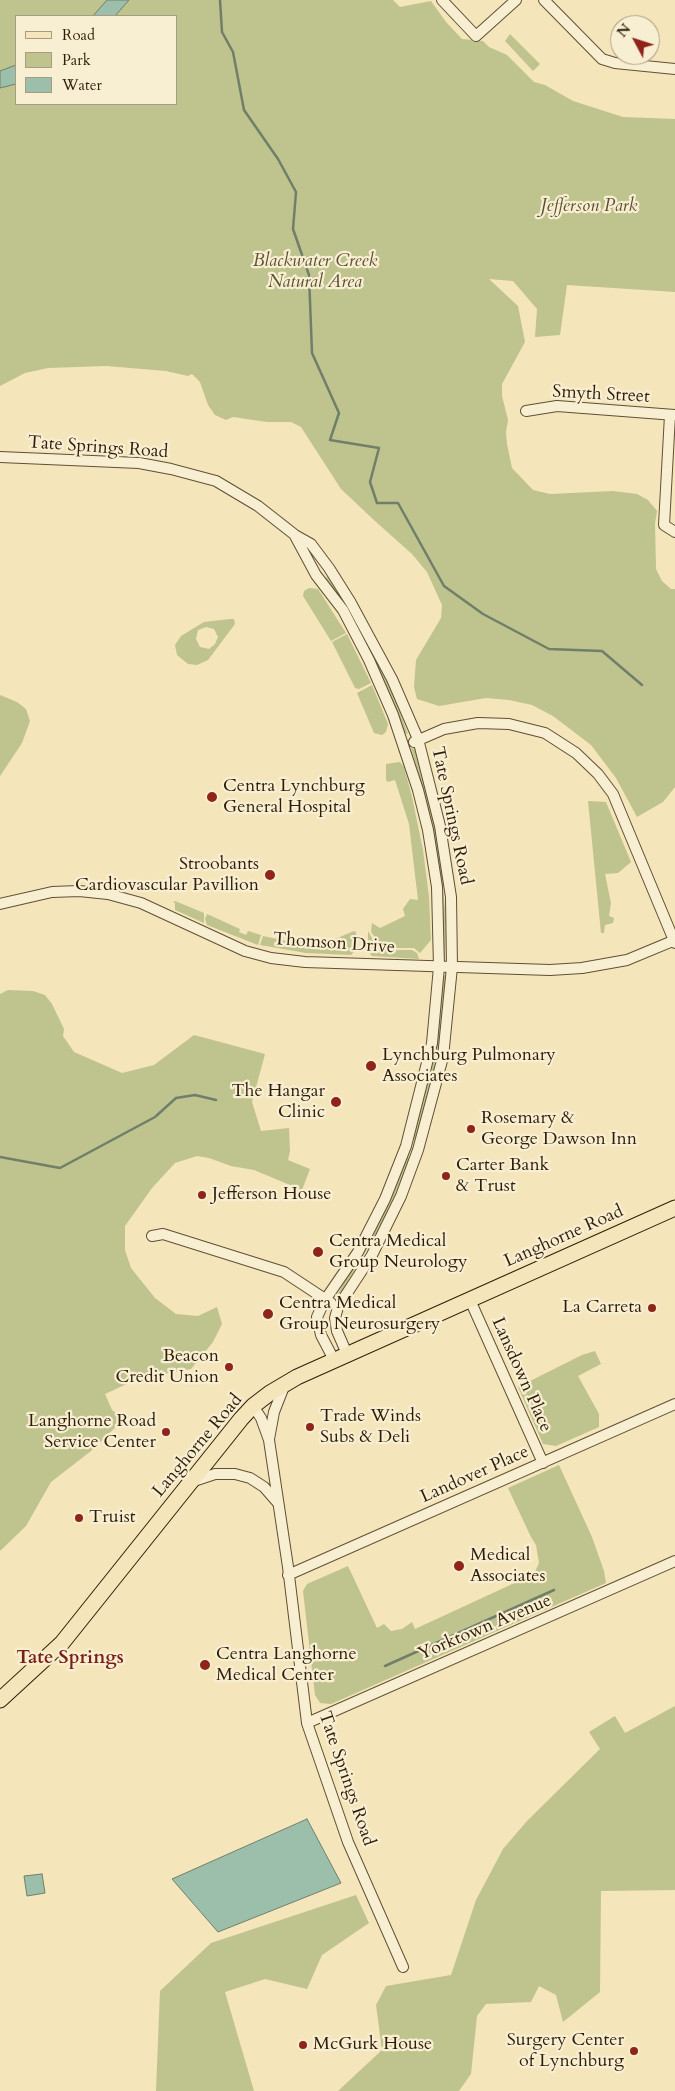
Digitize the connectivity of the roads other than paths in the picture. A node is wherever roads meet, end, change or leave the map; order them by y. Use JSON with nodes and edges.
{"nodes":[{"id":1,"x":442,"y":0,"type":"edge"},
{"id":2,"x":516,"y":0,"type":"edge"},
{"id":3,"x":544,"y":0,"type":"edge"},
{"id":4,"x":675,"y":69,"type":"edge"},
{"id":5,"x":526,"y":411,"type":"dead end"},
{"id":6,"x":672,"y":415,"type":"edge"},
{"id":7,"x":0,"y":457,"type":"edge"},
{"id":8,"x":675,"y":532,"type":"edge"},
{"id":9,"x":295,"y":535,"type":"junction"},
{"id":10,"x":402,"y":737,"type":"junction"},
{"id":11,"x":418,"y":738,"type":"junction"},
{"id":12,"x":405,"y":749,"type":"junction"},
{"id":13,"x":0,"y":904,"type":"edge"},
{"id":14,"x":675,"y":941,"type":"edge"},
{"id":15,"x":439,"y":967,"type":"junction"},
{"id":16,"x":452,"y":967,"type":"junction"},
{"id":17,"x":675,"y":1208,"type":"edge"},
{"id":18,"x":152,"y":1236,"type":"dead end"},
{"id":19,"x":325,"y":1300,"type":"junction"},
{"id":20,"x":470,"y":1300,"type":"junction"},
{"id":21,"x":338,"y":1306,"type":"junction"},
{"id":22,"x":341,"y":1357,"type":"junction"},
{"id":23,"x":286,"y":1383,"type":"junction"},
{"id":24,"x":675,"y":1404,"type":"edge"},
{"id":25,"x":253,"y":1406,"type":"junction"},
{"id":26,"x":269,"y":1440,"type":"junction"},
{"id":27,"x":543,"y":1463,"type":"junction"},
{"id":28,"x":190,"y":1483,"type":"junction"},
{"id":29,"x":279,"y":1503,"type":"junction"},
{"id":30,"x":675,"y":1561,"type":"edge"},
{"id":31,"x":288,"y":1575,"type":"junction"},
{"id":32,"x":0,"y":1700,"type":"edge"},
{"id":33,"x":307,"y":1723,"type":"junction"},
{"id":34,"x":404,"y":1967,"type":"dead end"}],
"edges":[{"from":1,"to":2,"type":"street"},
{"from":3,"to":4,"type":"street"},
{"from":5,"to":6,"type":"street","name":"Smyth Street"},
{"from":6,"to":8,"type":"street"},
{"from":7,"to":9,"type":"street","name":"Tate Springs Road"},
{"from":9,"to":10,"type":"street","name":"Tate Springs Road"},
{"from":9,"to":11,"type":"street","name":"Tate Springs Road"},
{"from":10,"to":11,"type":"street"},
{"from":10,"to":12,"type":"street","name":"Tate Springs Road"},
{"from":11,"to":12,"type":"street"},
{"from":11,"to":14,"type":"street"},
{"from":11,"to":16,"type":"street","name":"Tate Springs Road"},
{"from":12,"to":15,"type":"street","name":"Tate Springs Road"},
{"from":13,"to":15,"type":"street","name":"Thomson Drive"},
{"from":14,"to":16,"type":"street","name":"Thomson Drive"},
{"from":15,"to":16,"type":"street","name":"Thomson Drive"},
{"from":15,"to":19,"type":"street","name":"Tate Springs Road"},
{"from":16,"to":21,"type":"street","name":"Tate Springs Road"},
{"from":17,"to":20,"type":"main road","name":"Langhorne Road"},
{"from":18,"to":19,"type":"street"},
{"from":19,"to":21,"type":"street"},
{"from":19,"to":22,"type":"street","name":"Tate Springs Road"},
{"from":20,"to":22,"type":"main road","name":"Langhorne Road"},
{"from":20,"to":27,"type":"street","name":"Lansdown Place"},
{"from":21,"to":22,"type":"street"},
{"from":22,"to":23,"type":"main road","name":"Langhorne Road"},
{"from":23,"to":25,"type":"main road","name":"Langhorne Road"},
{"from":23,"to":26,"type":"street","name":"Tate Springs Road"},
{"from":24,"to":27,"type":"street","name":"Landover Place"},
{"from":25,"to":26,"type":"street","name":"Tate Springs Road"},
{"from":25,"to":28,"type":"main road","name":"Langhorne Road"},
{"from":26,"to":29,"type":"street","name":"Tate Springs Road"},
{"from":27,"to":31,"type":"street","name":"Landover Place"},
{"from":28,"to":29,"type":"street"},
{"from":28,"to":32,"type":"main road","name":"Langhorne Road"},
{"from":29,"to":31,"type":"street","name":"Tate Springs Road"},
{"from":30,"to":33,"type":"street","name":"Yorktown Avenue"},
{"from":31,"to":33,"type":"street","name":"Tate Springs Road"},
{"from":33,"to":34,"type":"street","name":"Tate Springs Road"}]}
